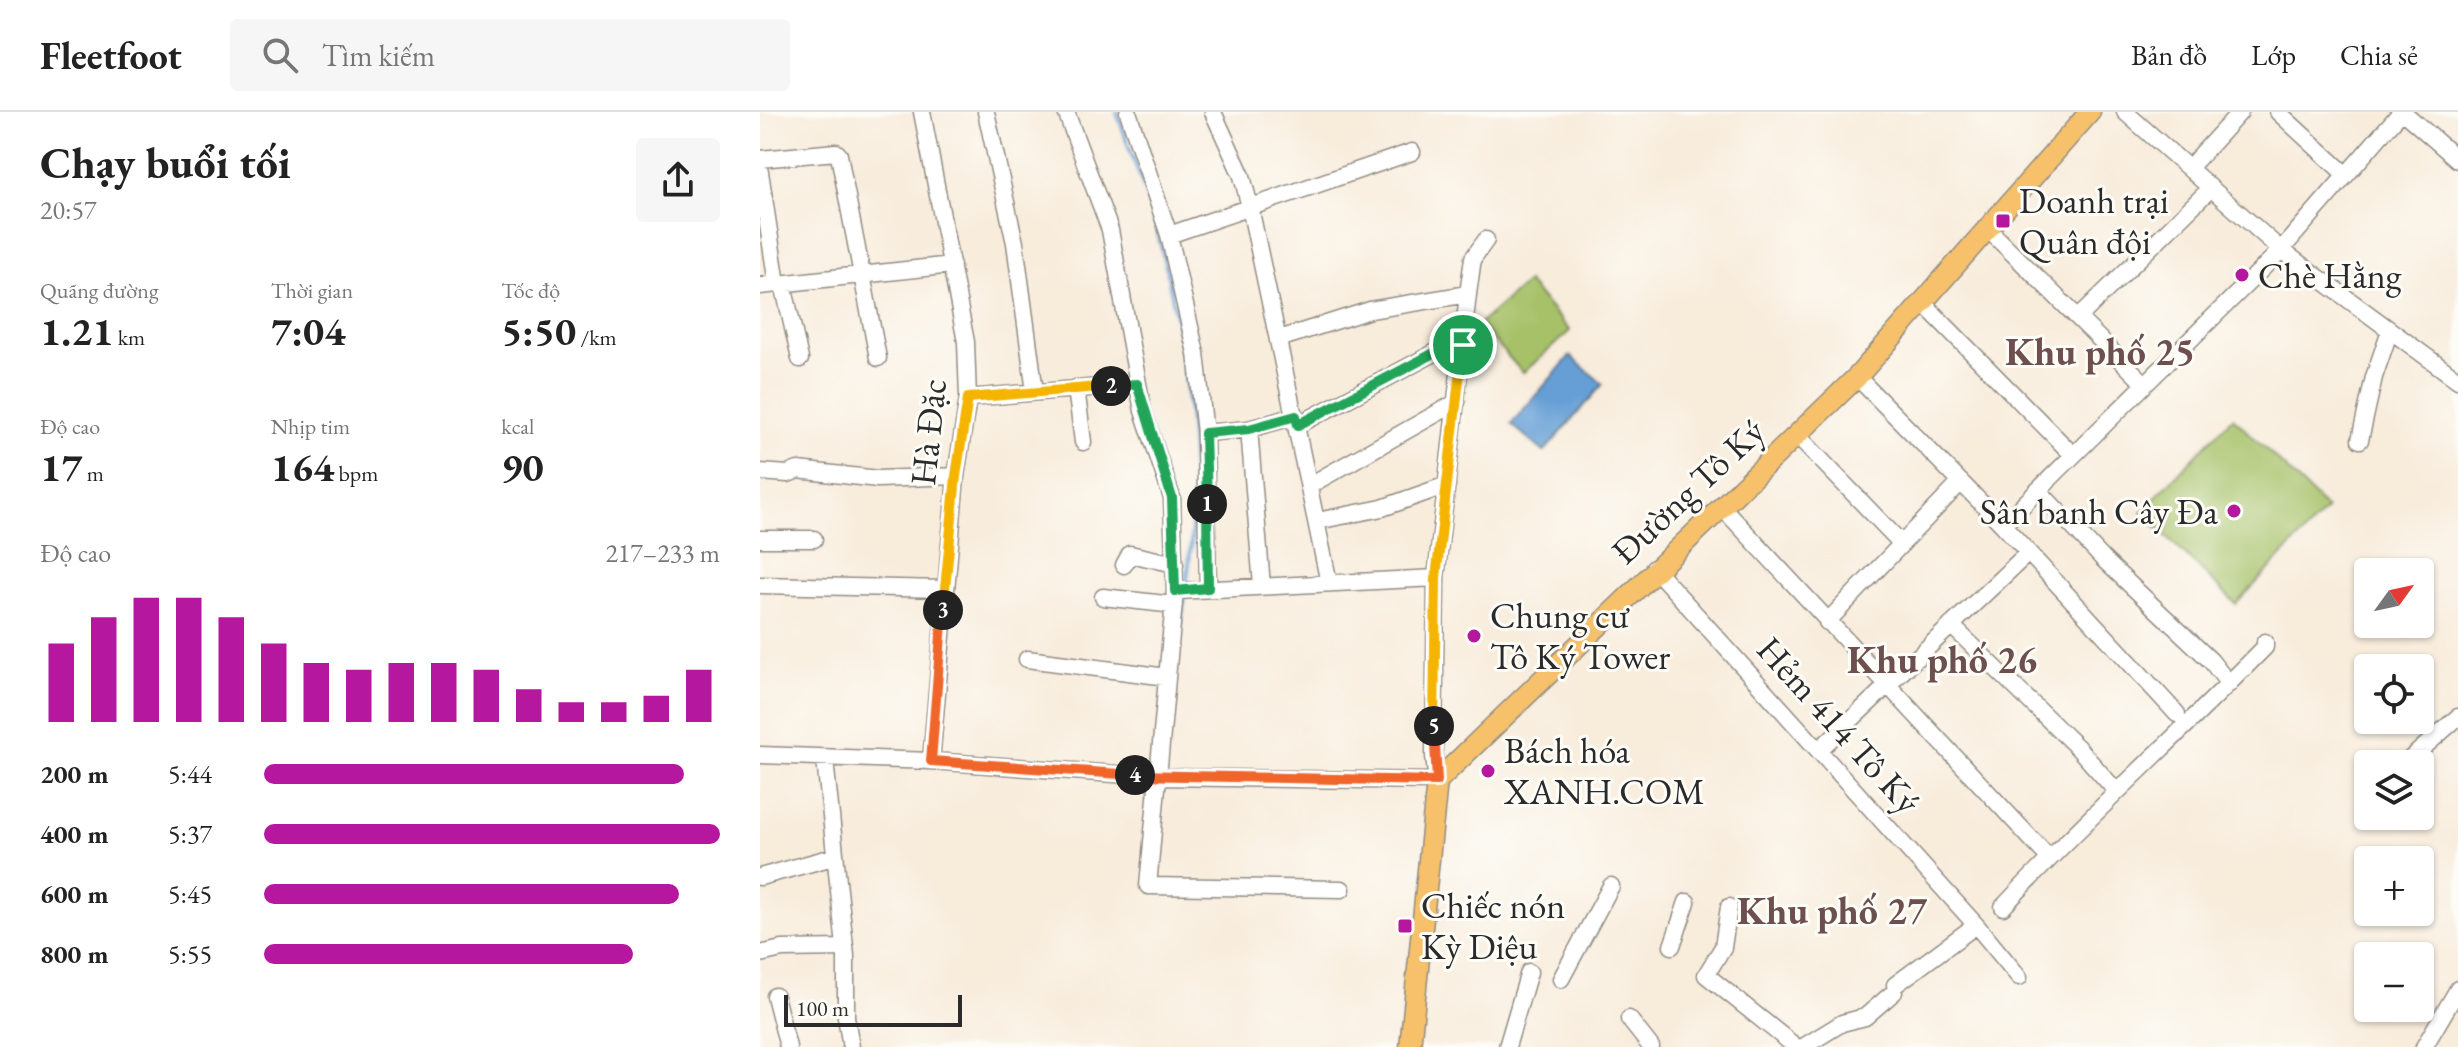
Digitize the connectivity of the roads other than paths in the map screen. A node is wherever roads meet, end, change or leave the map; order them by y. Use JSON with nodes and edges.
{"nodes":[{"id":1,"x":922,"y":112,"type":"edge"},
{"id":2,"x":986,"y":112,"type":"edge"},
{"id":3,"x":1066,"y":112,"type":"edge"},
{"id":4,"x":1128,"y":112,"type":"edge"},
{"id":5,"x":1213,"y":112,"type":"edge"},
{"id":6,"x":2090,"y":112,"type":"edge"},
{"id":7,"x":2125,"y":112,"type":"edge"},
{"id":8,"x":2240,"y":112,"type":"edge"},
{"id":9,"x":2278,"y":112,"type":"edge"},
{"id":10,"x":2402,"y":112,"type":"edge"},
{"id":11,"x":1412,"y":152,"type":"dead end"},
{"id":12,"x":760,"y":159,"type":"edge"},
{"id":13,"x":2458,"y":160,"type":"edge"},
{"id":14,"x":2189,"y":168,"type":"junction"},
{"id":15,"x":760,"y":172,"type":"edge"},
{"id":16,"x":2345,"y":174,"type":"junction"},
{"id":17,"x":2211,"y":188,"type":"junction"},
{"id":18,"x":1250,"y":207,"type":"junction"},
{"id":19,"x":1988,"y":229,"type":"junction"},
{"id":20,"x":1169,"y":235,"type":"junction"},
{"id":21,"x":1486,"y":240,"type":"dead end"},
{"id":22,"x":2281,"y":250,"type":"junction"},
{"id":23,"x":952,"y":265,"type":"junction"},
{"id":24,"x":861,"y":275,"type":"junction"},
{"id":25,"x":773,"y":285,"type":"edge"},
{"id":26,"x":1468,"y":294,"type":"junction"},
{"id":27,"x":1923,"y":303,"type":"junction"},
{"id":28,"x":2080,"y":316,"type":"junction"},
{"id":29,"x":2390,"y":330,"type":"junction"},
{"id":30,"x":1279,"y":339,"type":"junction"},
{"id":31,"x":1463,"y":345,"type":"junction"},
{"id":32,"x":878,"y":358,"type":"dead end"},
{"id":33,"x":800,"y":359,"type":"dead end"},
{"id":34,"x":1857,"y":377,"type":"junction"},
{"id":35,"x":2458,"y":380,"type":"edge"},
{"id":36,"x":1137,"y":384,"type":"junction"},
{"id":37,"x":2145,"y":384,"type":"junction"},
{"id":38,"x":1076,"y":388,"type":"junction"},
{"id":39,"x":1035,"y":392,"type":"junction"},
{"id":40,"x":968,"y":398,"type":"junction"},
{"id":41,"x":1457,"y":402,"type":"junction"},
{"id":42,"x":1297,"y":420,"type":"junction"},
{"id":43,"x":1249,"y":429,"type":"junction"},
{"id":44,"x":1205,"y":433,"type":"junction"},
{"id":45,"x":1797,"y":435,"type":"junction"},
{"id":46,"x":2360,"y":440,"type":"dead end"},
{"id":47,"x":1083,"y":442,"type":"dead end"},
{"id":48,"x":2073,"y":455,"type":"junction"},
{"id":49,"x":760,"y":472,"type":"edge"},
{"id":50,"x":956,"y":476,"type":"junction"},
{"id":51,"x":1961,"y":482,"type":"junction"},
{"id":52,"x":1310,"y":485,"type":"junction"},
{"id":53,"x":1447,"y":485,"type":"junction"},
{"id":54,"x":2038,"y":490,"type":"junction"},
{"id":55,"x":1722,"y":507,"type":"junction"},
{"id":56,"x":1317,"y":521,"type":"junction"},
{"id":57,"x":2003,"y":525,"type":"junction"},
{"id":58,"x":760,"y":539,"type":"edge"},
{"id":59,"x":814,"y":539,"type":"dead end"},
{"id":60,"x":1902,"y":544,"type":"junction"},
{"id":61,"x":2028,"y":553,"type":"junction"},
{"id":62,"x":1175,"y":564,"type":"junction"},
{"id":63,"x":1124,"y":565,"type":"dead end"},
{"id":64,"x":1654,"y":568,"type":"junction"},
{"id":65,"x":1436,"y":578,"type":"junction"},
{"id":66,"x":1329,"y":583,"type":"junction"},
{"id":67,"x":760,"y":585,"type":"edge"},
{"id":68,"x":1262,"y":586,"type":"junction"},
{"id":69,"x":945,"y":589,"type":"junction"},
{"id":70,"x":1186,"y":593,"type":"junction"},
{"id":71,"x":1103,"y":597,"type":"dead end"},
{"id":72,"x":1827,"y":622,"type":"junction"},
{"id":73,"x":1951,"y":625,"type":"junction"},
{"id":74,"x":2265,"y":642,"type":"dead end"},
{"id":75,"x":1027,"y":659,"type":"dead end"},
{"id":76,"x":1167,"y":677,"type":"junction"},
{"id":77,"x":2229,"y":684,"type":"junction"},
{"id":78,"x":1885,"y":686,"type":"junction"},
{"id":79,"x":2177,"y":714,"type":"dead end"},
{"id":80,"x":2458,"y":717,"type":"edge"},
{"id":81,"x":1819,"y":750,"type":"junction"},
{"id":82,"x":2420,"y":750,"type":"edge"},
{"id":83,"x":760,"y":755,"type":"edge"},
{"id":84,"x":825,"y":760,"type":"junction"},
{"id":85,"x":931,"y":761,"type":"junction"},
{"id":86,"x":1158,"y":777,"type":"junction"},
{"id":87,"x":1437,"y":781,"type":"junction"},
{"id":88,"x":2117,"y":792,"type":"junction"},
{"id":89,"x":833,"y":857,"type":"junction"},
{"id":90,"x":2049,"y":858,"type":"junction"},
{"id":91,"x":760,"y":877,"type":"edge"},
{"id":92,"x":1611,"y":886,"type":"dead end"},
{"id":93,"x":1342,"y":889,"type":"dead end"},
{"id":94,"x":1687,"y":902,"type":"dead end"},
{"id":95,"x":1729,"y":907,"type":"dead end"},
{"id":96,"x":2003,"y":907,"type":"dead end"},
{"id":97,"x":1976,"y":925,"type":"junction"},
{"id":98,"x":1672,"y":946,"type":"dead end"},
{"id":99,"x":845,"y":948,"type":"junction"},
{"id":100,"x":760,"y":954,"type":"edge"},
{"id":101,"x":1529,"y":972,"type":"dead end"},
{"id":102,"x":2019,"y":977,"type":"dead end"},
{"id":103,"x":1561,"y":979,"type":"dead end"},
{"id":104,"x":2458,"y":989,"type":"edge"},
{"id":105,"x":775,"y":996,"type":"dead end"},
{"id":106,"x":1629,"y":1019,"type":"dead end"},
{"id":107,"x":788,"y":1047,"type":"edge"},
{"id":108,"x":851,"y":1047,"type":"edge"},
{"id":109,"x":1410,"y":1047,"type":"edge"},
{"id":110,"x":1507,"y":1047,"type":"edge"},
{"id":111,"x":1651,"y":1047,"type":"edge"},
{"id":112,"x":1796,"y":1047,"type":"edge"},
{"id":113,"x":1803,"y":1047,"type":"edge"},
{"id":114,"x":2424,"y":1047,"type":"edge"}],
"edges":[{"from":1,"to":23,"type":"street","name":"Hà Đặc"},
{"from":2,"to":39,"type":"street"},
{"from":3,"to":36,"type":"street"},
{"from":4,"to":20,"type":"street"},
{"from":5,"to":18,"type":"street"},
{"from":6,"to":19,"type":"main road","name":"Đường Tô Ký"},
{"from":7,"to":14,"type":"street"},
{"from":8,"to":14,"type":"street"},
{"from":9,"to":16,"type":"street"},
{"from":10,"to":13,"type":"street"},
{"from":10,"to":16,"type":"street"},
{"from":11,"to":18,"type":"street"},
{"from":12,"to":24,"type":"street"},
{"from":14,"to":17,"type":"street"},
{"from":15,"to":25,"type":"street"},
{"from":16,"to":22,"type":"street"},
{"from":17,"to":22,"type":"street"},
{"from":17,"to":28,"type":"street"},
{"from":18,"to":20,"type":"street"},
{"from":18,"to":30,"type":"street"},
{"from":19,"to":27,"type":"main road","name":"Đường Tô Ký"},
{"from":19,"to":28,"type":"street"},
{"from":20,"to":44,"type":"street"},
{"from":21,"to":26,"type":"street"},
{"from":22,"to":29,"type":"street"},
{"from":22,"to":37,"type":"street"},
{"from":23,"to":24,"type":"street"},
{"from":23,"to":40,"type":"street","name":"Hà Đặc"},
{"from":24,"to":25,"type":"street"},
{"from":24,"to":32,"type":"street"},
{"from":25,"to":33,"type":"street"},
{"from":26,"to":30,"type":"street"},
{"from":26,"to":31,"type":"street"},
{"from":27,"to":34,"type":"main road","name":"Đường Tô Ký"},
{"from":27,"to":48,"type":"street"},
{"from":28,"to":37,"type":"street"},
{"from":29,"to":35,"type":"street"},
{"from":29,"to":46,"type":"street"},
{"from":30,"to":42,"type":"street"},
{"from":31,"to":41,"type":"street"},
{"from":31,"to":42,"type":"street"},
{"from":34,"to":45,"type":"main road","name":"Đường Tô Ký"},
{"from":34,"to":51,"type":"street"},
{"from":36,"to":38,"type":"street"},
{"from":36,"to":62,"type":"street"},
{"from":37,"to":48,"type":"street"},
{"from":38,"to":39,"type":"street"},
{"from":38,"to":47,"type":"street"},
{"from":39,"to":40,"type":"street"},
{"from":40,"to":50,"type":"street","name":"Hà Đặc"},
{"from":41,"to":52,"type":"street"},
{"from":41,"to":53,"type":"street"},
{"from":42,"to":43,"type":"street"},
{"from":42,"to":52,"type":"street"},
{"from":43,"to":44,"type":"street"},
{"from":43,"to":68,"type":"street"},
{"from":44,"to":70,"type":"street"},
{"from":45,"to":55,"type":"main road","name":"Đường Tô Ký"},
{"from":45,"to":60,"type":"street"},
{"from":48,"to":54,"type":"street"},
{"from":49,"to":50,"type":"street"},
{"from":50,"to":69,"type":"street","name":"Hà Đặc"},
{"from":51,"to":57,"type":"street"},
{"from":51,"to":60,"type":"street"},
{"from":52,"to":56,"type":"street"},
{"from":53,"to":56,"type":"street"},
{"from":53,"to":65,"type":"street"},
{"from":54,"to":57,"type":"street"},
{"from":54,"to":77,"type":"street"},
{"from":55,"to":64,"type":"main road","name":"Đường Tô Ký"},
{"from":55,"to":72,"type":"street"},
{"from":56,"to":66,"type":"street"},
{"from":57,"to":61,"type":"street"},
{"from":58,"to":59,"type":"street"},
{"from":60,"to":72,"type":"street"},
{"from":61,"to":73,"type":"street"},
{"from":61,"to":79,"type":"street"},
{"from":62,"to":63,"type":"street"},
{"from":62,"to":70,"type":"street"},
{"from":64,"to":81,"type":"street","name":"Hẻm 414 Tô Ký"},
{"from":64,"to":87,"type":"main road","name":"Đường Tô Ký"},
{"from":65,"to":66,"type":"street"},
{"from":65,"to":87,"type":"street"},
{"from":66,"to":68,"type":"street"},
{"from":67,"to":69,"type":"street"},
{"from":68,"to":70,"type":"street"},
{"from":69,"to":85,"type":"street","name":"Hà Đặc"},
{"from":70,"to":71,"type":"street"},
{"from":70,"to":76,"type":"street"},
{"from":72,"to":78,"type":"street"},
{"from":73,"to":78,"type":"street"},
{"from":73,"to":88,"type":"street"},
{"from":74,"to":77,"type":"street"},
{"from":75,"to":76,"type":"street"},
{"from":76,"to":86,"type":"street"},
{"from":77,"to":88,"type":"street"},
{"from":78,"to":81,"type":"street"},
{"from":78,"to":90,"type":"street"},
{"from":80,"to":82,"type":"street"},
{"from":81,"to":97,"type":"street","name":"Hẻm 414 Tô Ký"},
{"from":83,"to":84,"type":"street"},
{"from":84,"to":85,"type":"street"},
{"from":84,"to":89,"type":"street"},
{"from":85,"to":86,"type":"street"},
{"from":86,"to":87,"type":"street"},
{"from":86,"to":93,"type":"street"},
{"from":87,"to":109,"type":"main road"},
{"from":88,"to":90,"type":"street"},
{"from":89,"to":91,"type":"street"},
{"from":89,"to":99,"type":"street"},
{"from":90,"to":96,"type":"street"},
{"from":92,"to":103,"type":"street"},
{"from":94,"to":98,"type":"street"},
{"from":95,"to":112,"type":"street"},
{"from":97,"to":102,"type":"street","name":"Hẻm 414 Tô Ký"},
{"from":97,"to":113,"type":"street"},
{"from":99,"to":100,"type":"street"},
{"from":99,"to":108,"type":"street"},
{"from":101,"to":110,"type":"street"},
{"from":104,"to":114,"type":"street"},
{"from":105,"to":107,"type":"street"},
{"from":106,"to":111,"type":"street"}]}
